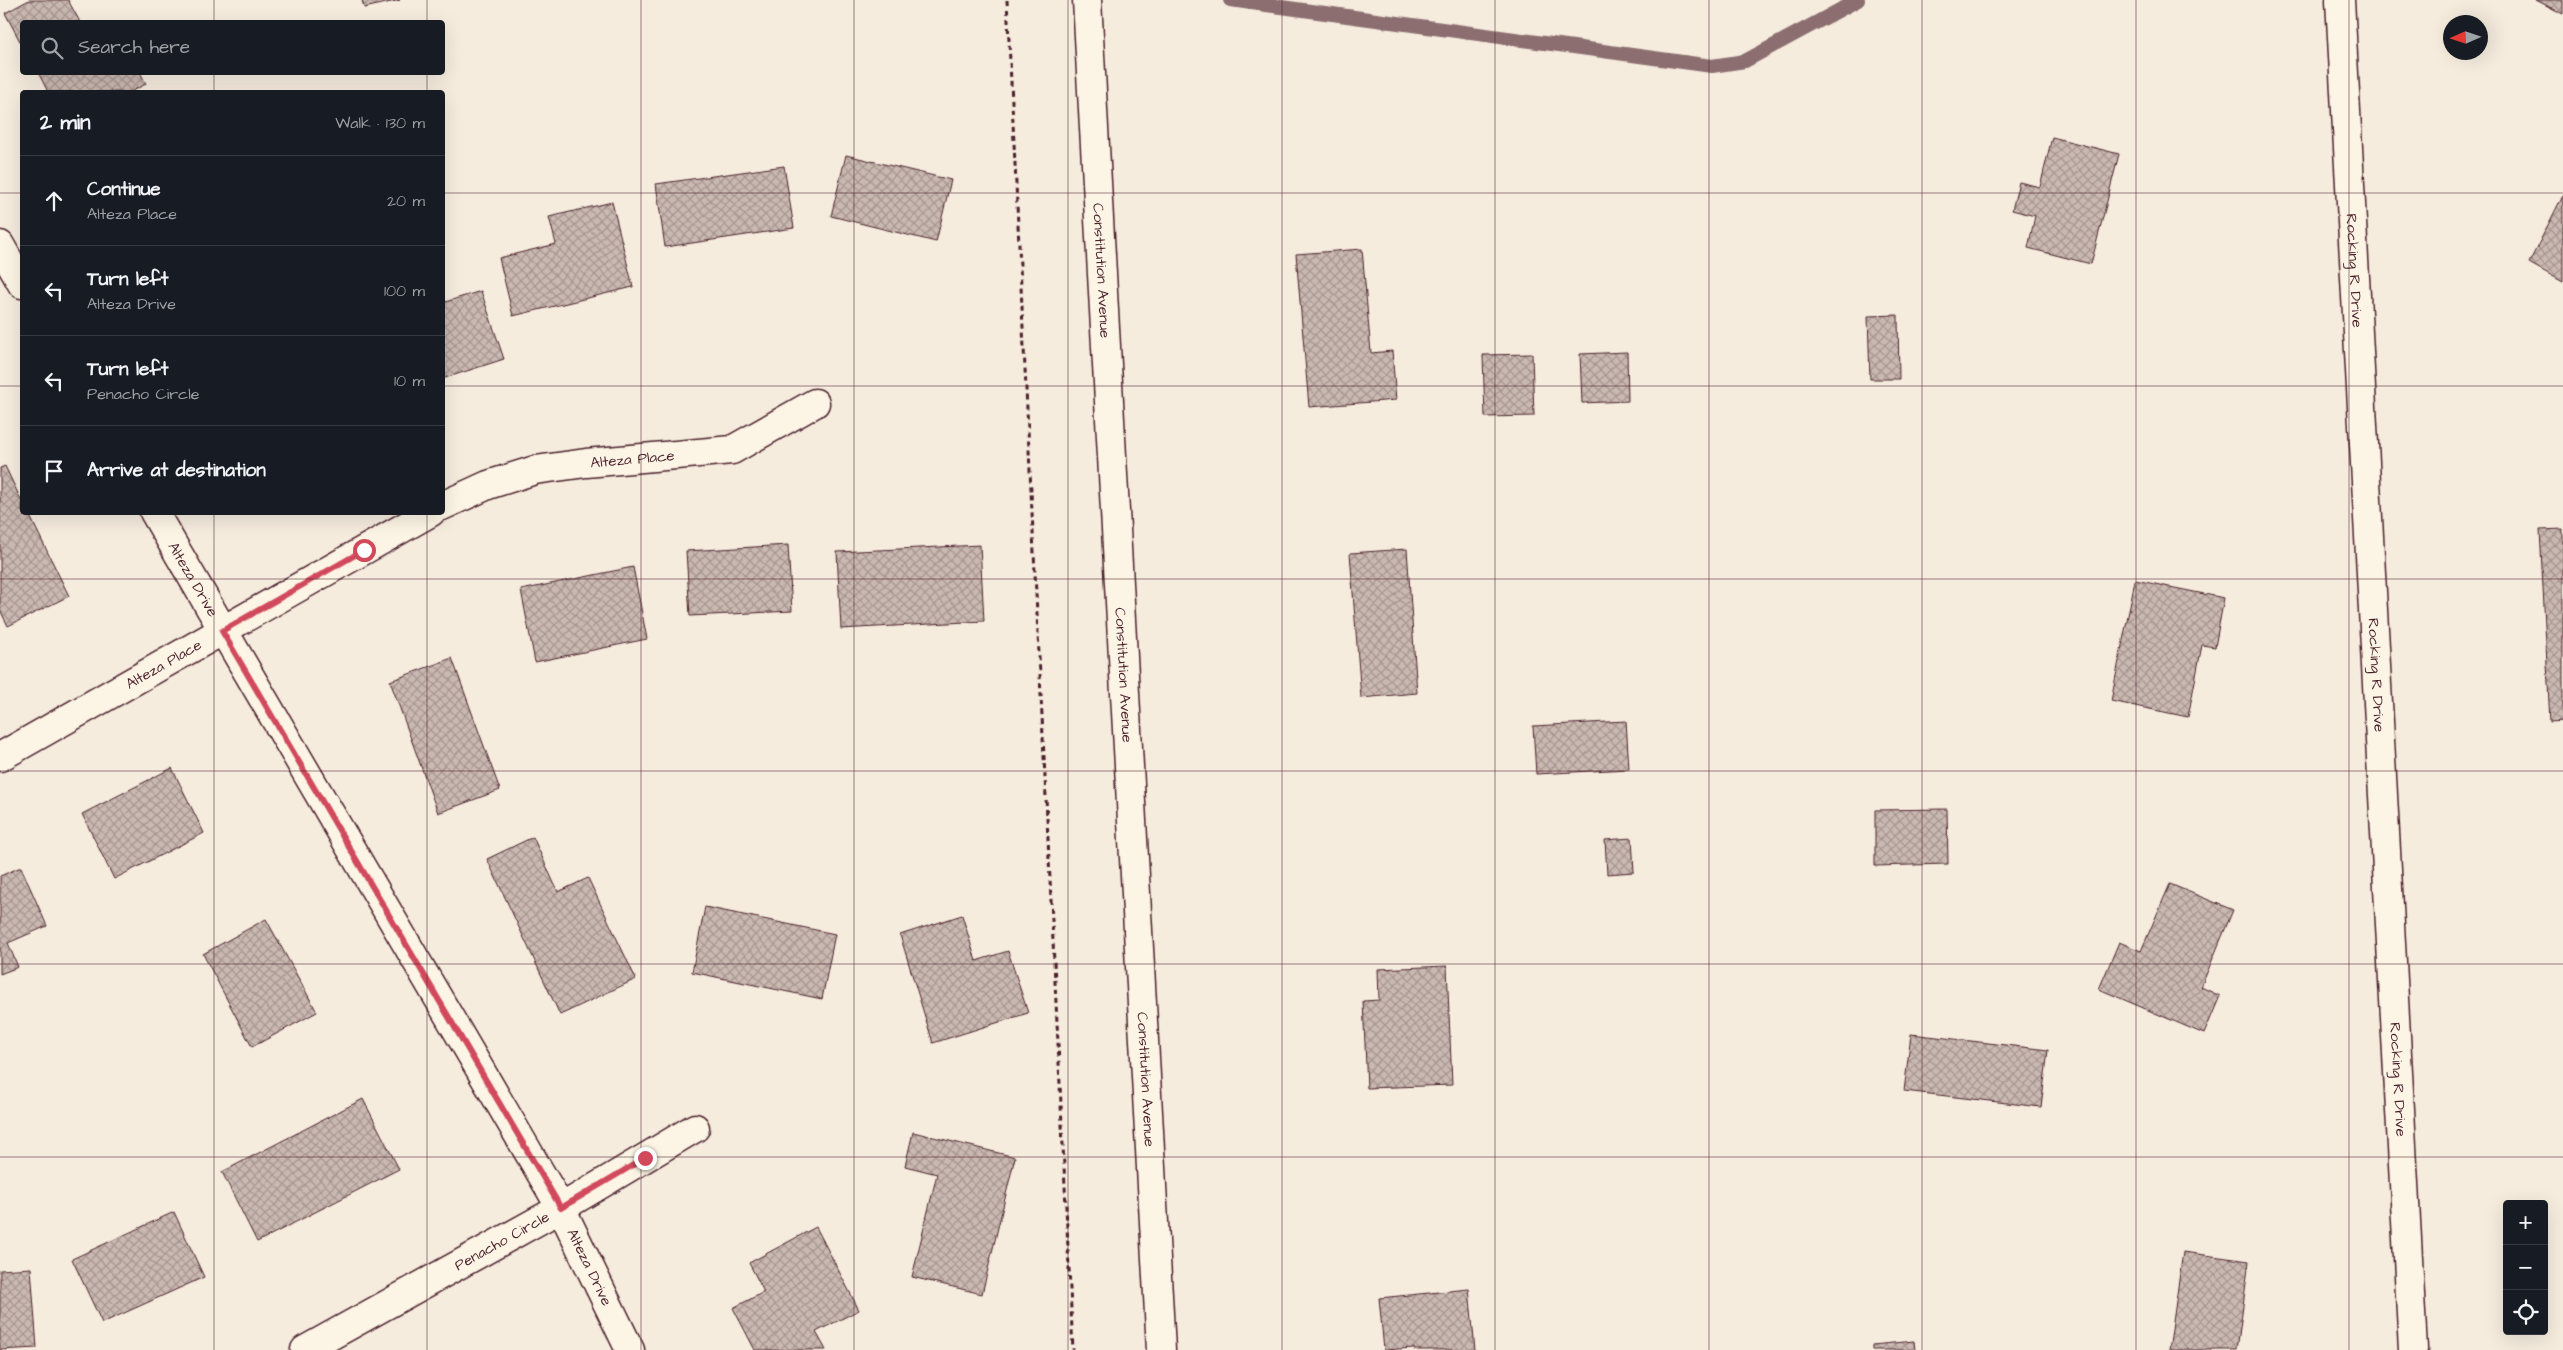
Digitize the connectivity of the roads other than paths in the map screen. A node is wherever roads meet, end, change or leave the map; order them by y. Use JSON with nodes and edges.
{"nodes":[{"id":1,"x":1087,"y":0,"type":"edge"},
{"id":2,"x":2340,"y":0,"type":"edge"},
{"id":3,"x":0,"y":245,"type":"edge"},
{"id":4,"x":20,"y":280,"type":"edge"},
{"id":5,"x":815,"y":403,"type":"dead end"},
{"id":6,"x":445,"y":505,"type":"edge"},
{"id":7,"x":156,"y":515,"type":"edge"},
{"id":8,"x":426,"y":515,"type":"edge"},
{"id":9,"x":222,"y":631,"type":"junction"},
{"id":10,"x":0,"y":757,"type":"edge"},
{"id":11,"x":695,"y":1128,"type":"dead end"},
{"id":12,"x":561,"y":1208,"type":"junction"},
{"id":13,"x":305,"y":1350,"type":"edge"},
{"id":14,"x":630,"y":1350,"type":"edge"},
{"id":15,"x":1161,"y":1350,"type":"edge"},
{"id":16,"x":2413,"y":1350,"type":"edge"}],
"edges":[{"from":1,"to":15,"type":"street","name":"Constitution Avenue"},
{"from":2,"to":16,"type":"street","name":"Rocking R Drive"},
{"from":3,"to":4,"type":"street"},
{"from":5,"to":6,"type":"street","name":"Alteza Place"},
{"from":7,"to":9,"type":"street","name":"Alteza Drive"},
{"from":8,"to":9,"type":"street","name":"Alteza Place"},
{"from":9,"to":10,"type":"street","name":"Alteza Place"},
{"from":9,"to":12,"type":"street","name":"Alteza Drive"},
{"from":11,"to":12,"type":"street","name":"Penacho Circle"},
{"from":12,"to":13,"type":"street","name":"Penacho Circle"},
{"from":12,"to":14,"type":"street","name":"Alteza Drive"}]}
